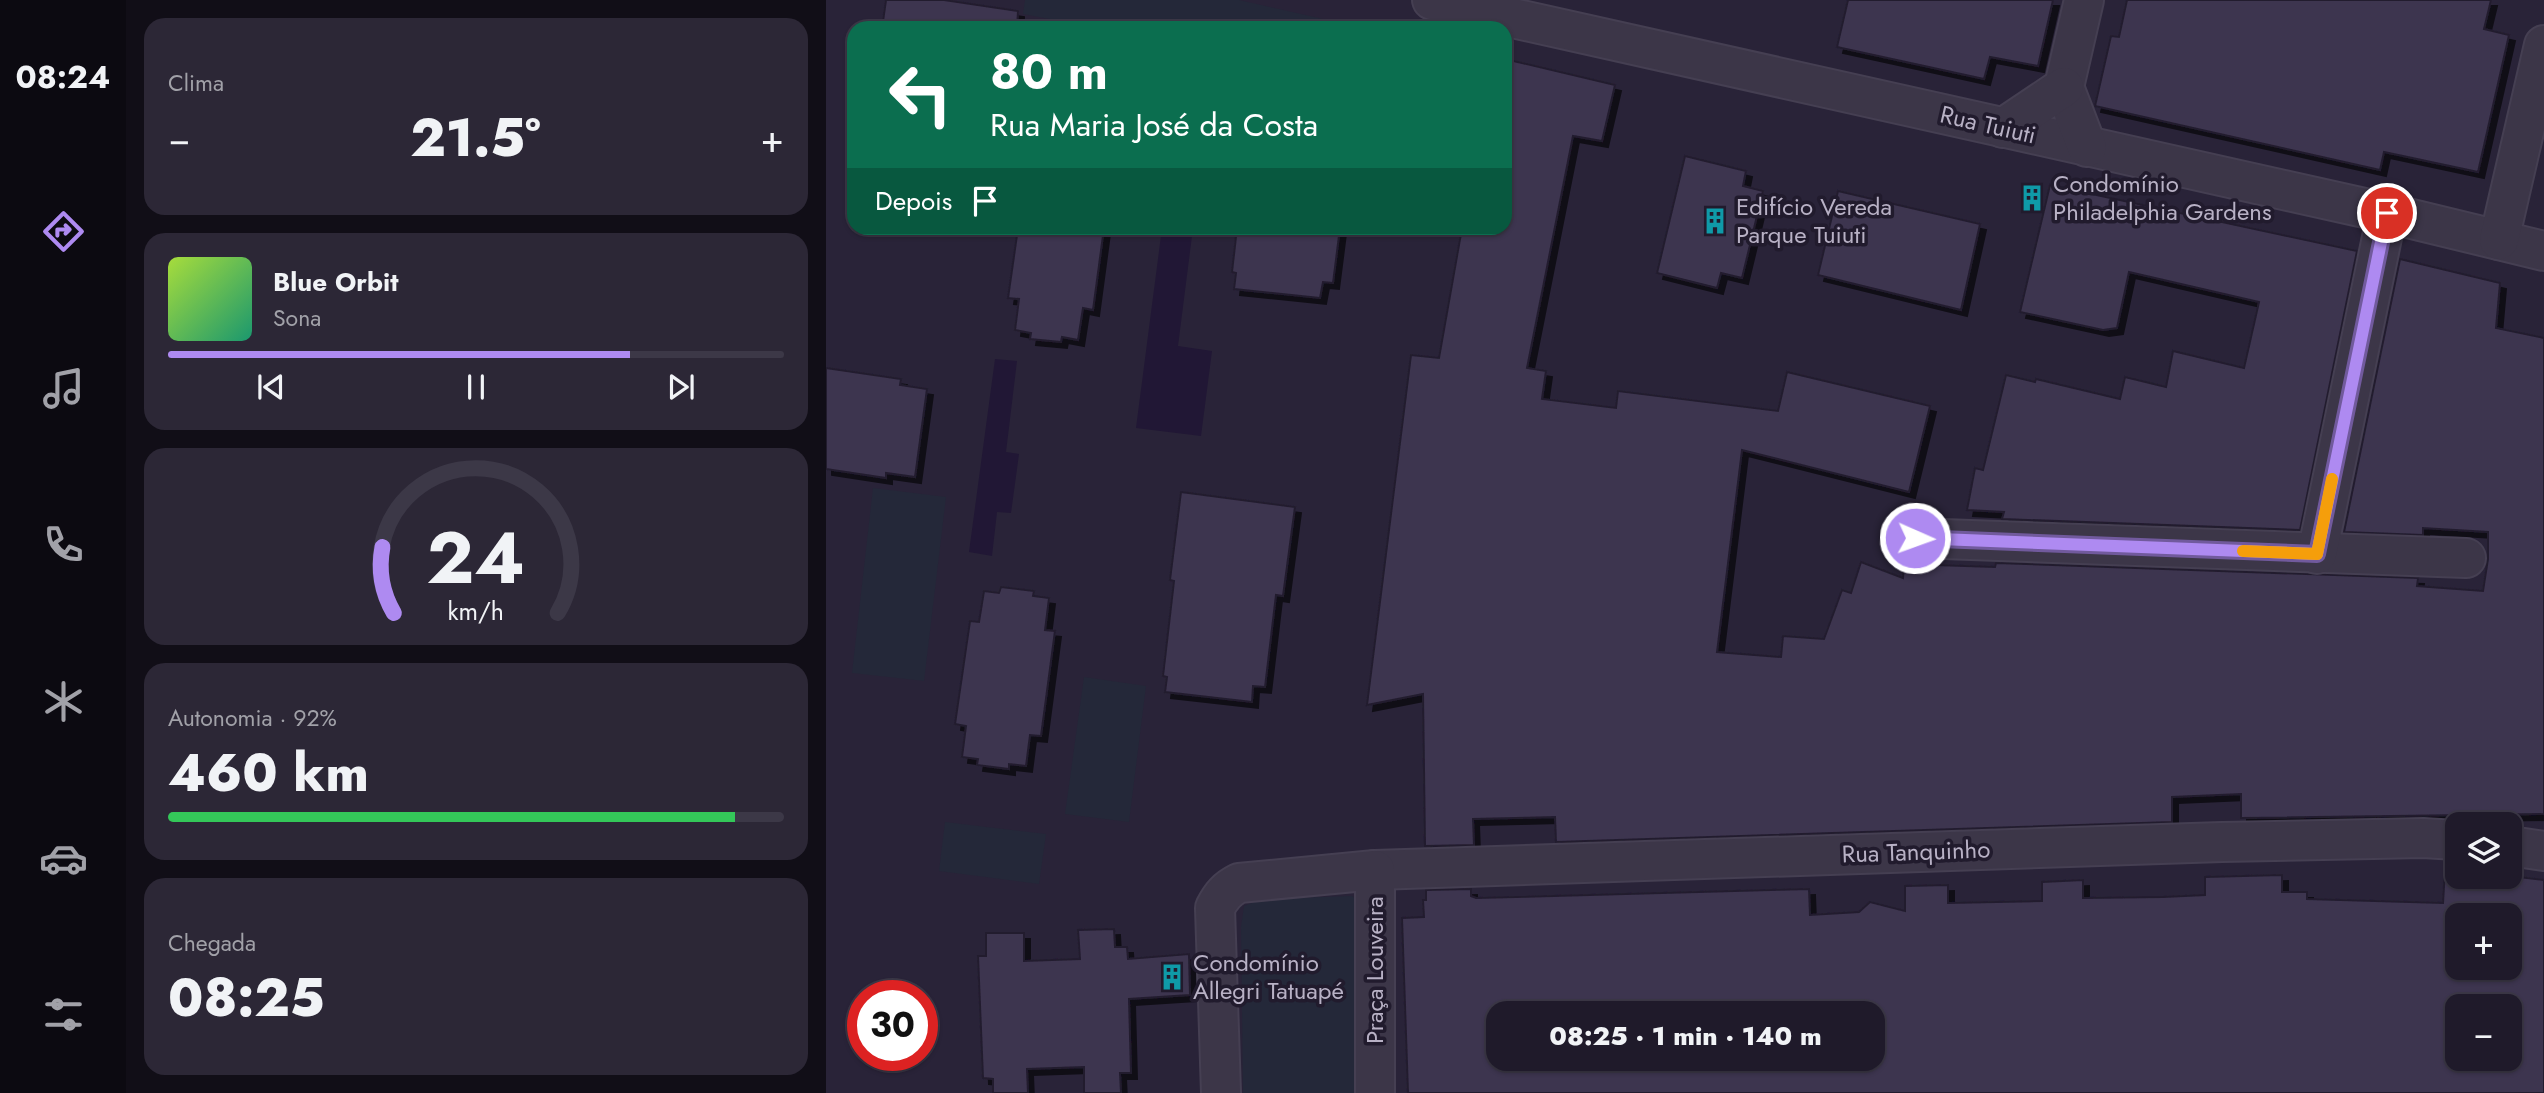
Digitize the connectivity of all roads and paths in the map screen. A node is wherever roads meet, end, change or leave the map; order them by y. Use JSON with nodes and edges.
{"nodes":[{"id":1,"x":1432,"y":0,"type":"edge"},
{"id":2,"x":2084,"y":0,"type":"edge"},
{"id":3,"x":2544,"y":45,"type":"edge"},
{"id":4,"x":2064,"y":87,"type":"junction"},
{"id":5,"x":2003,"y":128,"type":"junction"},
{"id":6,"x":2087,"y":147,"type":"junction"},
{"id":7,"x":2387,"y":213,"type":"junction"},
{"id":8,"x":2498,"y":240,"type":"junction"},
{"id":9,"x":2544,"y":251,"type":"edge"},
{"id":10,"x":1915,"y":538,"type":"dead end"},
{"id":11,"x":2317,"y":554,"type":"junction"},
{"id":12,"x":2466,"y":558,"type":"dead end"},
{"id":13,"x":2445,"y":839,"type":"edge"},
{"id":14,"x":2522,"y":848,"type":"edge"},
{"id":15,"x":2544,"y":851,"type":"edge"},
{"id":16,"x":1375,"y":870,"type":"junction"},
{"id":17,"x":1221,"y":1093,"type":"edge"},
{"id":18,"x":1375,"y":1093,"type":"edge"}],
"edges":[{"from":1,"to":5,"type":"street","name":"Rua Tuiuti"},
{"from":2,"to":4,"type":"street"},
{"from":3,"to":8,"type":"street"},
{"from":4,"to":5,"type":"street"},
{"from":4,"to":6,"type":"street"},
{"from":5,"to":6,"type":"street","name":"Rua Tuiuti"},
{"from":6,"to":7,"type":"street","name":"Rua Tuiuti"},
{"from":7,"to":8,"type":"street","name":"Rua Tuiuti"},
{"from":7,"to":11,"type":"street"},
{"from":8,"to":9,"type":"street","name":"Rua Tuiuti"},
{"from":10,"to":11,"type":"street"},
{"from":11,"to":12,"type":"street"},
{"from":13,"to":16,"type":"street","name":"Rua Tanquinho"},
{"from":14,"to":15,"type":"street"},
{"from":16,"to":17,"type":"street","name":"Praça Louveira"},
{"from":16,"to":18,"type":"street","name":"Praça Louveira"}]}
